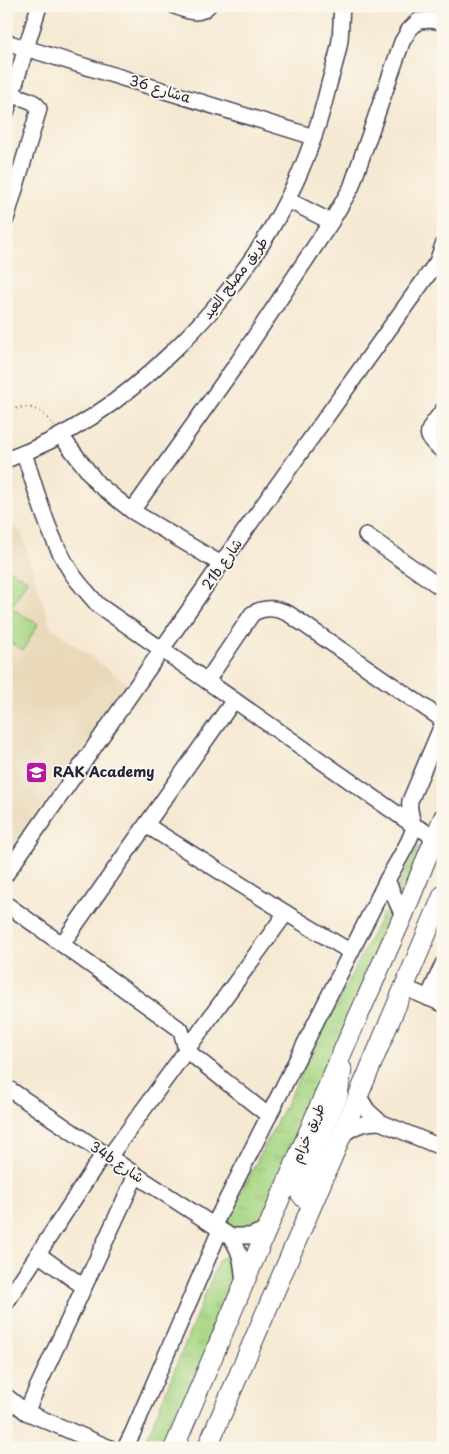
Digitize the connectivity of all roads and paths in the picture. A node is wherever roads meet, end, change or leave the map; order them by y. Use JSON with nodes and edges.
{"nodes":[{"id":1,"x":39,"y":6,"type":"edge"},
{"id":2,"x":175,"y":6,"type":"edge"},
{"id":3,"x":208,"y":6,"type":"edge"},
{"id":4,"x":342,"y":6,"type":"edge"},
{"id":5,"x":443,"y":22,"type":"edge"},
{"id":6,"x":6,"y":42,"type":"edge"},
{"id":7,"x":26,"y":48,"type":"junction"},
{"id":8,"x":12,"y":95,"type":"junction"},
{"id":9,"x":6,"y":113,"type":"edge"},
{"id":10,"x":314,"y":137,"type":"junction"},
{"id":11,"x":288,"y":200,"type":"junction"},
{"id":12,"x":6,"y":219,"type":"edge"},
{"id":13,"x":331,"y":222,"type":"junction"},
{"id":14,"x":443,"y":245,"type":"edge"},
{"id":15,"x":440,"y":261,"type":"edge"},
{"id":16,"x":443,"y":410,"type":"edge"},
{"id":17,"x":6,"y":411,"type":"edge"},
{"id":18,"x":61,"y":436,"type":"junction"},
{"id":19,"x":443,"y":451,"type":"edge"},
{"id":20,"x":24,"y":453,"type":"junction"},
{"id":21,"x":6,"y":460,"type":"edge"},
{"id":22,"x":132,"y":511,"type":"junction"},
{"id":23,"x":366,"y":535,"type":"dead end"},
{"id":24,"x":221,"y":564,"type":"junction"},
{"id":25,"x":443,"y":589,"type":"edge"},
{"id":26,"x":162,"y":650,"type":"junction"},
{"id":27,"x":207,"y":681,"type":"junction"},
{"id":28,"x":234,"y":700,"type":"junction"},
{"id":29,"x":443,"y":722,"type":"edge"},
{"id":30,"x":443,"y":818,"type":"edge"},
{"id":31,"x":146,"y":825,"type":"junction"},
{"id":32,"x":412,"y":825,"type":"junction"},
{"id":33,"x":435,"y":838,"type":"junction"},
{"id":34,"x":6,"y":874,"type":"edge"},
{"id":35,"x":387,"y":880,"type":"junction"},
{"id":36,"x":443,"y":895,"type":"edge"},
{"id":37,"x":6,"y":904,"type":"edge"},
{"id":38,"x":286,"y":913,"type":"junction"},
{"id":39,"x":403,"y":916,"type":"junction"},
{"id":40,"x":62,"y":944,"type":"junction"},
{"id":41,"x":351,"y":952,"type":"junction"},
{"id":42,"x":443,"y":964,"type":"edge"},
{"id":43,"x":403,"y":987,"type":"junction"},
{"id":44,"x":428,"y":998,"type":"junction"},
{"id":45,"x":443,"y":1004,"type":"edge"},
{"id":46,"x":345,"y":1046,"type":"junction"},
{"id":47,"x":186,"y":1050,"type":"junction"},
{"id":48,"x":6,"y":1087,"type":"edge"},
{"id":49,"x":358,"y":1095,"type":"junction"},
{"id":50,"x":269,"y":1116,"type":"junction"},
{"id":51,"x":380,"y":1122,"type":"junction"},
{"id":52,"x":341,"y":1136,"type":"junction"},
{"id":53,"x":443,"y":1148,"type":"edge"},
{"id":54,"x":106,"y":1155,"type":"junction"},
{"id":55,"x":136,"y":1175,"type":"junction"},
{"id":56,"x":316,"y":1196,"type":"junction"},
{"id":57,"x":267,"y":1229,"type":"junction"},
{"id":58,"x":221,"y":1230,"type":"junction"},
{"id":59,"x":38,"y":1254,"type":"junction"},
{"id":60,"x":244,"y":1284,"type":"junction"},
{"id":61,"x":84,"y":1287,"type":"junction"},
{"id":62,"x":6,"y":1302,"type":"edge"},
{"id":63,"x":6,"y":1396,"type":"edge"},
{"id":64,"x":26,"y":1412,"type":"junction"},
{"id":65,"x":110,"y":1448,"type":"edge"},
{"id":66,"x":125,"y":1448,"type":"edge"},
{"id":67,"x":174,"y":1448,"type":"edge"},
{"id":68,"x":207,"y":1448,"type":"edge"}],
"edges":[{"from":1,"to":7,"type":"street"},
{"from":2,"to":3,"type":"street"},
{"from":4,"to":10,"type":"street","name":"طريق مصلح العيد"},
{"from":5,"to":13,"type":"street"},
{"from":6,"to":7,"type":"street","name":"شارع 36a"},
{"from":7,"to":8,"type":"street"},
{"from":7,"to":10,"type":"street","name":"شارع 36a"},
{"from":8,"to":9,"type":"street"},
{"from":8,"to":12,"type":"street"},
{"from":10,"to":11,"type":"street","name":"طريق مصلح العيد"},
{"from":11,"to":13,"type":"street"},
{"from":11,"to":18,"type":"street","name":"طريق مصلح العيد"},
{"from":13,"to":22,"type":"street"},
{"from":14,"to":15,"type":"street","name":"21b شارع"},
{"from":15,"to":24,"type":"street","name":"21b شارع"},
{"from":16,"to":19,"type":"street"},
{"from":17,"to":18,"type":"path"},
{"from":18,"to":20,"type":"street","name":"طريق مصلح العيد"},
{"from":18,"to":22,"type":"street"},
{"from":20,"to":21,"type":"street","name":"طريق مصلح العيد"},
{"from":20,"to":26,"type":"street"},
{"from":22,"to":24,"type":"street"},
{"from":23,"to":25,"type":"street"},
{"from":24,"to":26,"type":"street","name":"21b شارع"},
{"from":26,"to":27,"type":"street"},
{"from":26,"to":34,"type":"street","name":"21b شارع"},
{"from":27,"to":28,"type":"street"},
{"from":27,"to":29,"type":"street"},
{"from":28,"to":31,"type":"street"},
{"from":28,"to":32,"type":"street"},
{"from":29,"to":32,"type":"street"},
{"from":30,"to":33,"type":"main road","name":"طريق خزام"},
{"from":31,"to":38,"type":"street"},
{"from":31,"to":40,"type":"street"},
{"from":32,"to":33,"type":"street"},
{"from":32,"to":35,"type":"street"},
{"from":33,"to":39,"type":"main road","name":"طريق خزام"},
{"from":35,"to":39,"type":"street"},
{"from":35,"to":41,"type":"street"},
{"from":36,"to":43,"type":"main road"},
{"from":37,"to":40,"type":"street"},
{"from":38,"to":41,"type":"street"},
{"from":38,"to":47,"type":"street"},
{"from":39,"to":46,"type":"main road","name":"طريق خزام"},
{"from":40,"to":47,"type":"street"},
{"from":41,"to":50,"type":"street"},
{"from":42,"to":44,"type":"street"},
{"from":43,"to":44,"type":"street"},
{"from":43,"to":49,"type":"main road"},
{"from":44,"to":45,"type":"street"},
{"from":46,"to":56,"type":"main road"},
{"from":46,"to":57,"type":"main road","name":"طريق خزام"},
{"from":47,"to":50,"type":"street"},
{"from":47,"to":54,"type":"street"},
{"from":48,"to":54,"type":"street","name":"34b شارع"},
{"from":49,"to":51,"type":"street"},
{"from":49,"to":52,"type":"main road"},
{"from":50,"to":58,"type":"street"},
{"from":51,"to":52,"type":"street"},
{"from":51,"to":53,"type":"street"},
{"from":52,"to":56,"type":"main road"},
{"from":54,"to":55,"type":"street","name":"34b شارع"},
{"from":54,"to":59,"type":"street"},
{"from":55,"to":58,"type":"street","name":"34b شارع"},
{"from":55,"to":61,"type":"street"},
{"from":56,"to":68,"type":"main road"},
{"from":57,"to":58,"type":"street"},
{"from":57,"to":60,"type":"main road","name":"طريق خزام"},
{"from":58,"to":60,"type":"street","name":"34b شارع"},
{"from":58,"to":66,"type":"street"},
{"from":59,"to":61,"type":"street"},
{"from":59,"to":62,"type":"street"},
{"from":60,"to":67,"type":"main road","name":"طريق خزام"},
{"from":61,"to":64,"type":"street"},
{"from":63,"to":64,"type":"street"},
{"from":64,"to":65,"type":"street"}]}
